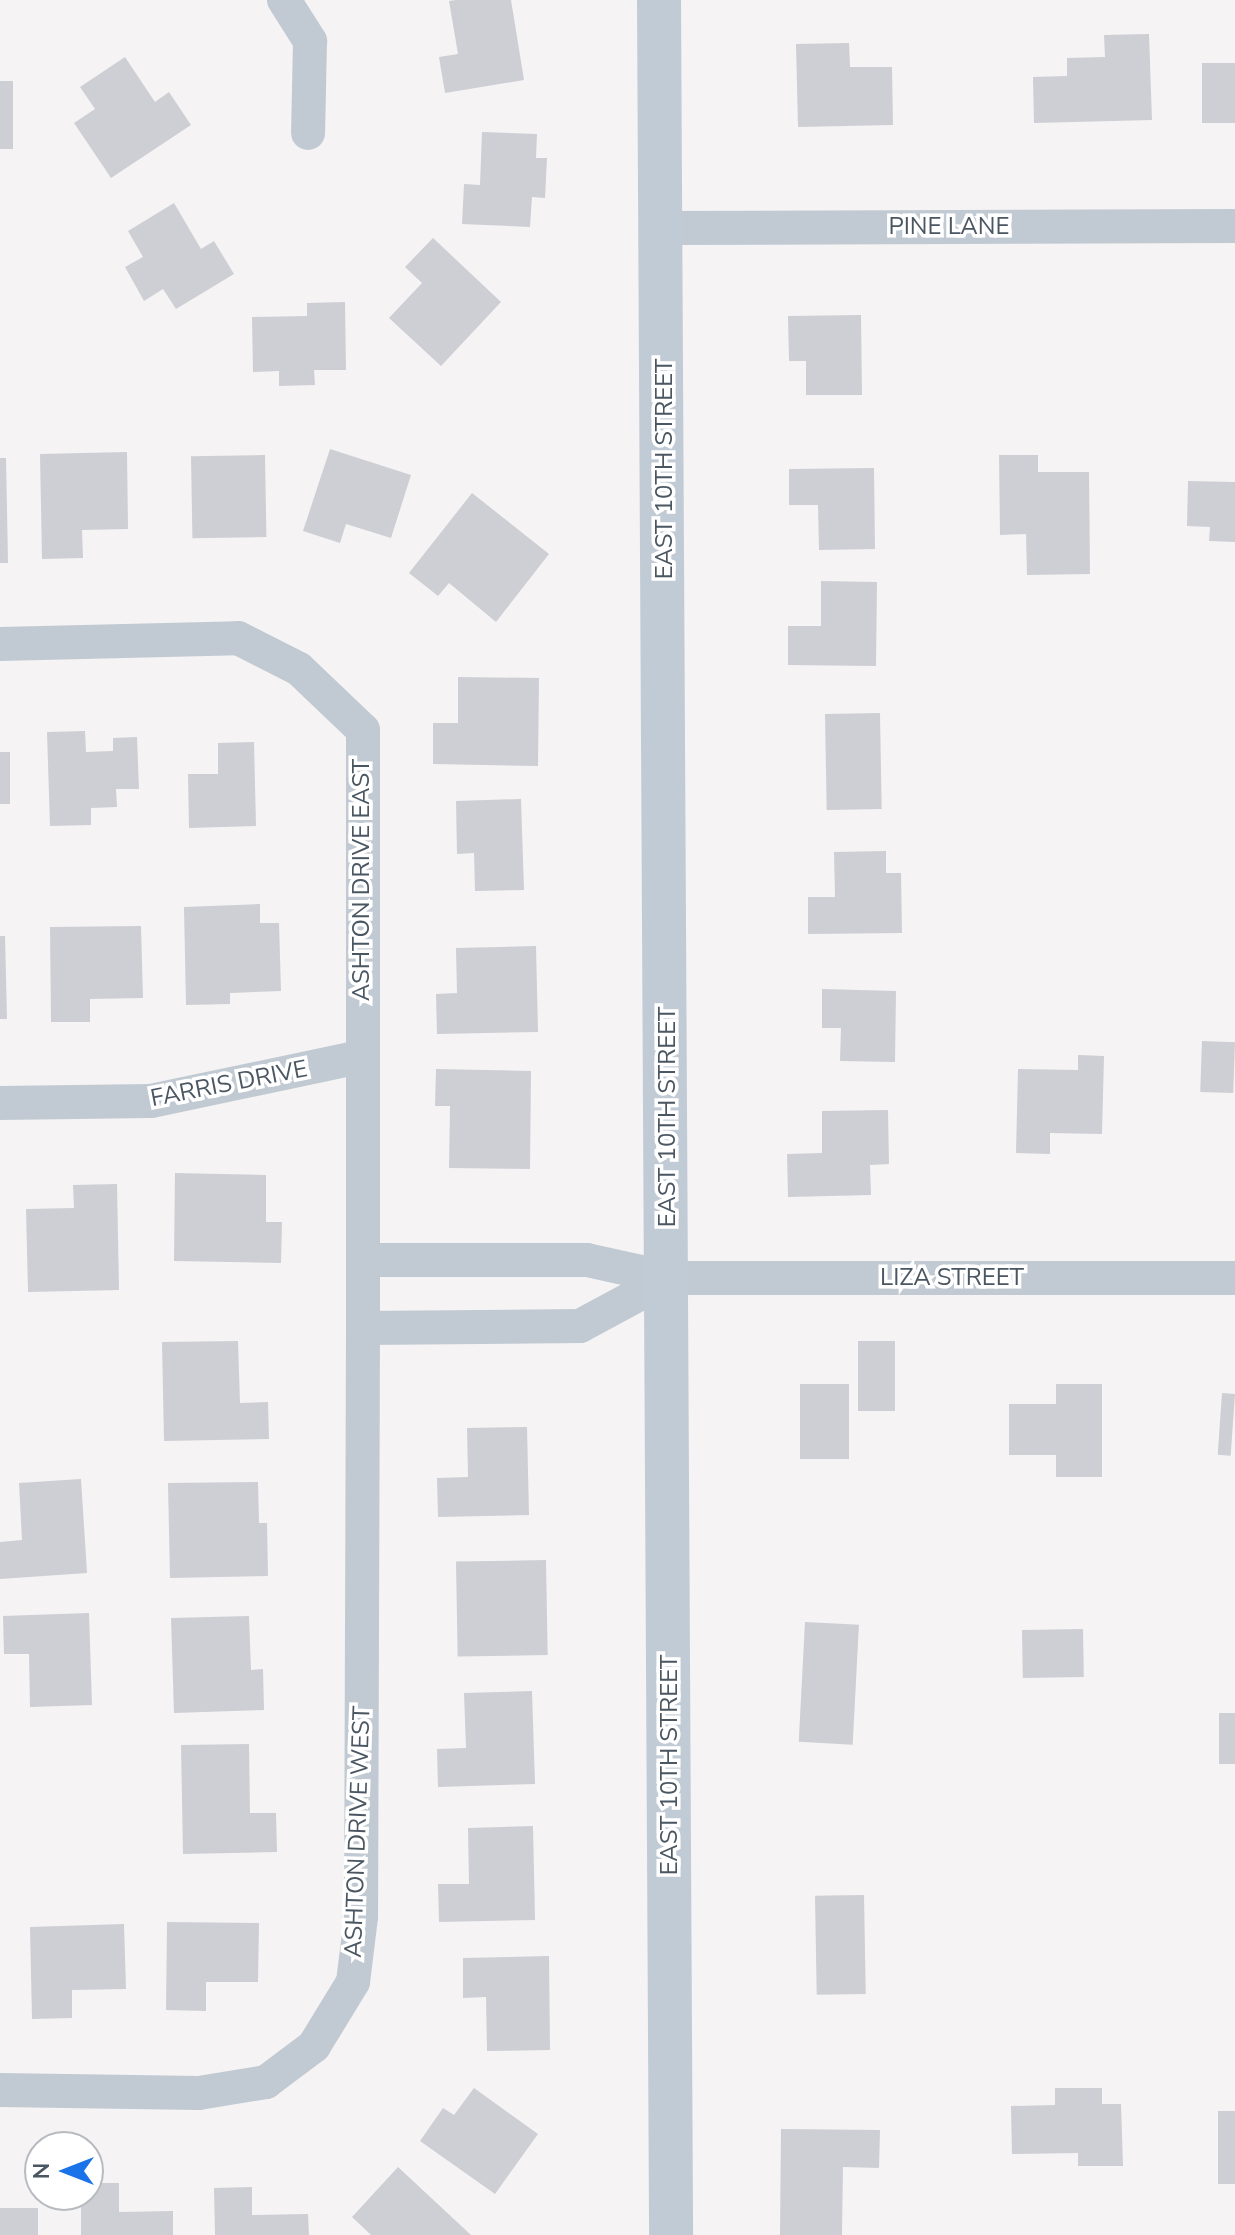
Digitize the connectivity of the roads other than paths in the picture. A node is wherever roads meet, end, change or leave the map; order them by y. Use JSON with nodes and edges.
{"nodes":[{"id":1,"x":284,"y":0,"type":"edge"},
{"id":2,"x":659,"y":0,"type":"edge"},
{"id":3,"x":308,"y":133,"type":"dead end"},
{"id":4,"x":1235,"y":226,"type":"edge"},
{"id":5,"x":664,"y":228,"type":"junction"},
{"id":6,"x":0,"y":644,"type":"edge"},
{"id":7,"x":360,"y":1057,"type":"junction"},
{"id":8,"x":0,"y":1103,"type":"edge"},
{"id":9,"x":363,"y":1260,"type":"junction"},
{"id":10,"x":669,"y":1278,"type":"junction"},
{"id":11,"x":1235,"y":1278,"type":"edge"},
{"id":12,"x":363,"y":1328,"type":"junction"},
{"id":13,"x":0,"y":2090,"type":"edge"},
{"id":14,"x":671,"y":2235,"type":"edge"}],
"edges":[{"from":1,"to":3,"type":"street"},
{"from":2,"to":5,"type":"street","name":"EAST 10TH STREET"},
{"from":4,"to":5,"type":"street","name":"PINE LANE"},
{"from":5,"to":10,"type":"street","name":"EAST 10TH STREET"},
{"from":6,"to":7,"type":"street","name":"ASHTON DRIVE EAST"},
{"from":7,"to":8,"type":"street","name":"FARRIS DRIVE"},
{"from":7,"to":9,"type":"street","name":"ASHTON DRIVE EAST"},
{"from":9,"to":10,"type":"street","name":"LIZA STREET"},
{"from":9,"to":12,"type":"street","name":"ASHTON DRIVE EAST"},
{"from":10,"to":11,"type":"street","name":"LIZA STREET"},
{"from":10,"to":12,"type":"street"},
{"from":10,"to":14,"type":"street","name":"EAST 10TH STREET"},
{"from":12,"to":13,"type":"street","name":"ASHTON DRIVE WEST"}]}
